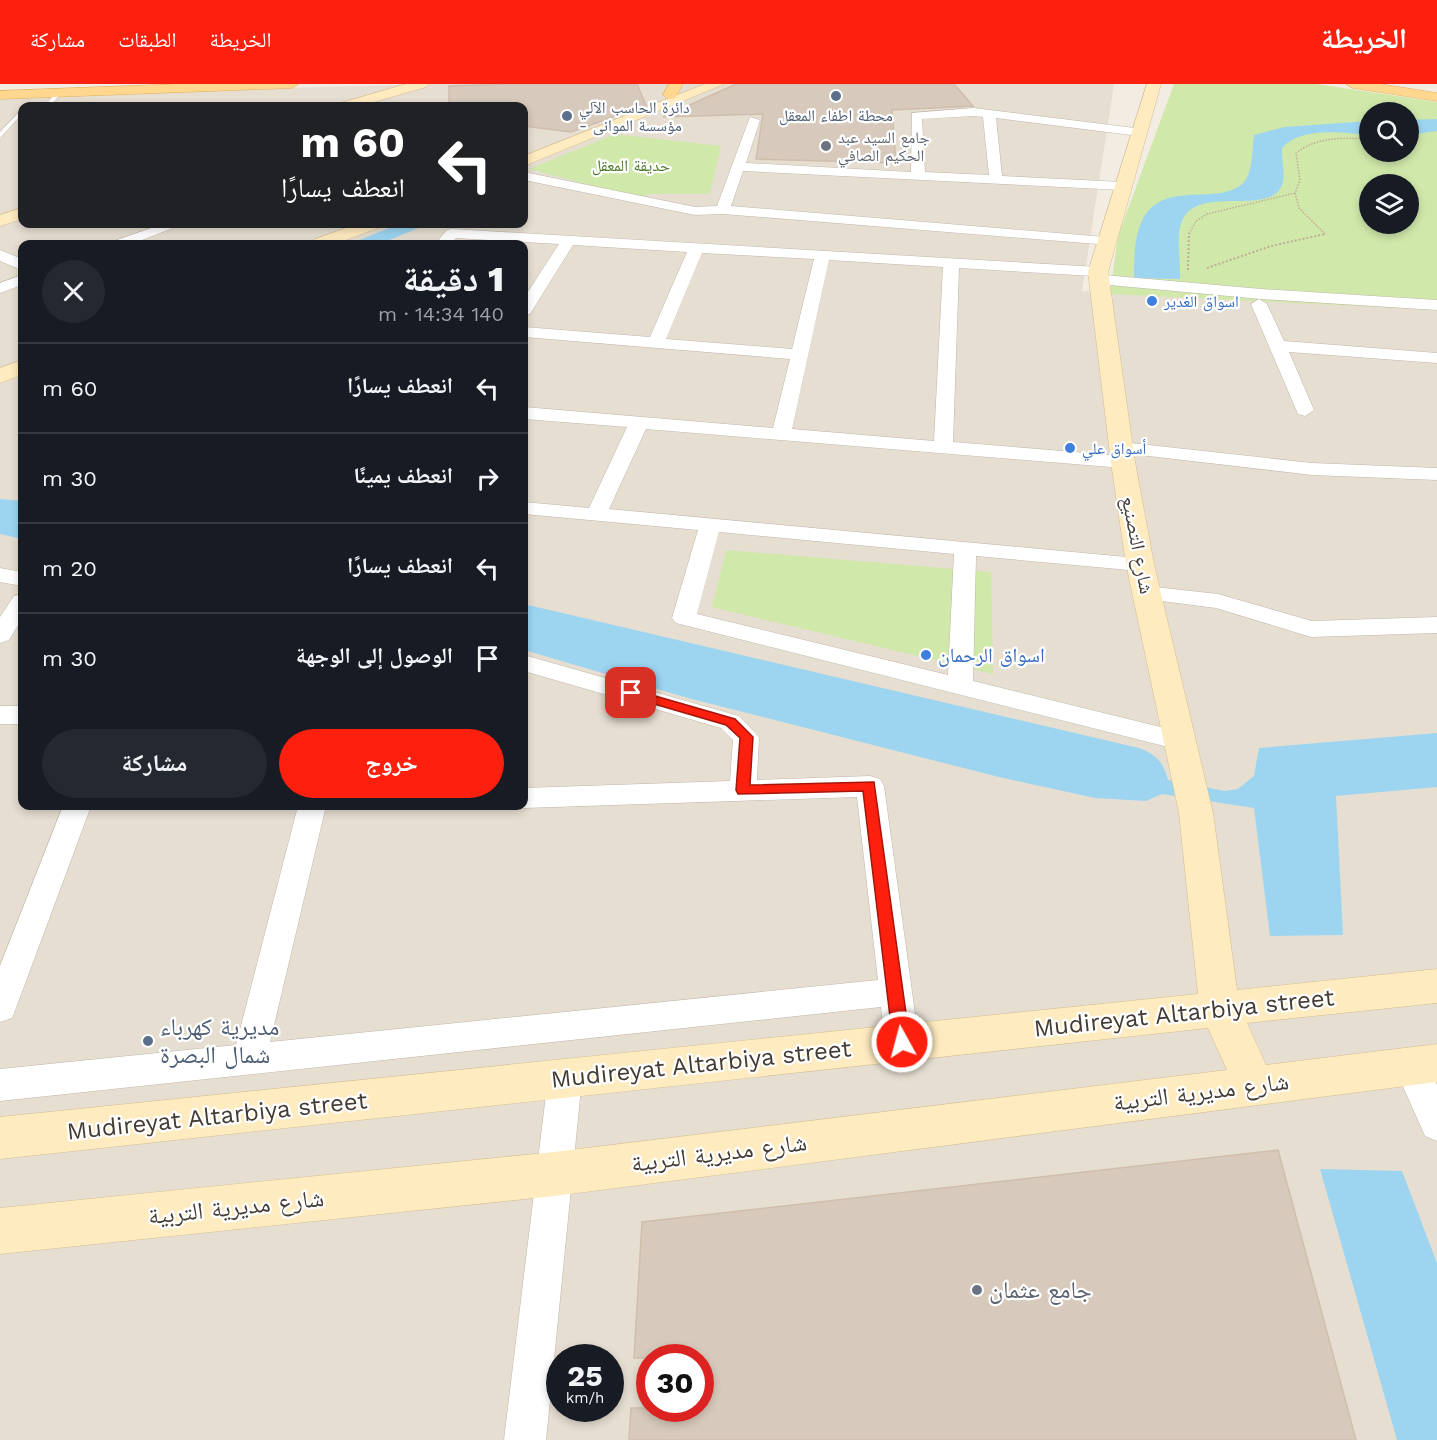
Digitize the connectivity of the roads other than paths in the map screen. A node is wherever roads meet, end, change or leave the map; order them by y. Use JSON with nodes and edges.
{"nodes":[{"id":1,"x":169,"y":84,"type":"edge"},
{"id":2,"x":291,"y":84,"type":"edge"},
{"id":3,"x":370,"y":84,"type":"edge"},
{"id":4,"x":421,"y":84,"type":"edge"},
{"id":5,"x":695,"y":84,"type":"edge"},
{"id":6,"x":717,"y":84,"type":"edge"},
{"id":7,"x":1154,"y":84,"type":"edge"},
{"id":8,"x":1353,"y":84,"type":"edge"},
{"id":9,"x":1386,"y":84,"type":"edge"},
{"id":10,"x":0,"y":90,"type":"edge"},
{"id":11,"x":1437,"y":92,"type":"edge"},
{"id":12,"x":59,"y":93,"type":"junction"},
{"id":13,"x":670,"y":94,"type":"edge"},
{"id":14,"x":0,"y":95,"type":"edge"},
{"id":15,"x":1437,"y":97,"type":"edge"},
{"id":16,"x":366,"y":100,"type":"junction"},
{"id":17,"x":51,"y":102,"type":"edge"},
{"id":18,"x":359,"y":102,"type":"edge"},
{"id":19,"x":989,"y":114,"type":"junction"},
{"id":20,"x":18,"y":115,"type":"edge"},
{"id":21,"x":14,"y":119,"type":"junction"},
{"id":22,"x":0,"y":120,"type":"edge"},
{"id":23,"x":754,"y":120,"type":"dead end"},
{"id":24,"x":1139,"y":132,"type":"junction"},
{"id":25,"x":0,"y":136,"type":"edge"},
{"id":26,"x":528,"y":159,"type":"edge"},
{"id":27,"x":737,"y":167,"type":"junction"},
{"id":28,"x":918,"y":176,"type":"junction"},
{"id":29,"x":528,"y":177,"type":"edge"},
{"id":30,"x":996,"y":180,"type":"junction"},
{"id":31,"x":1122,"y":186,"type":"junction"},
{"id":32,"x":723,"y":210,"type":"junction"},
{"id":33,"x":18,"y":214,"type":"edge"},
{"id":34,"x":0,"y":221,"type":"edge"},
{"id":35,"x":165,"y":228,"type":"edge"},
{"id":36,"x":362,"y":228,"type":"edge"},
{"id":37,"x":130,"y":240,"type":"edge"},
{"id":38,"x":330,"y":240,"type":"edge"},
{"id":39,"x":446,"y":240,"type":"edge"},
{"id":40,"x":569,"y":240,"type":"junction"},
{"id":41,"x":1105,"y":242,"type":"junction"},
{"id":42,"x":696,"y":248,"type":"junction"},
{"id":43,"x":0,"y":255,"type":"edge"},
{"id":44,"x":822,"y":255,"type":"junction"},
{"id":45,"x":18,"y":263,"type":"edge"},
{"id":46,"x":951,"y":263,"type":"junction"},
{"id":47,"x":18,"y":281,"type":"edge"},
{"id":48,"x":1099,"y":282,"type":"junction"},
{"id":49,"x":0,"y":288,"type":"edge"},
{"id":50,"x":528,"y":304,"type":"edge"},
{"id":51,"x":1259,"y":304,"type":"junction"},
{"id":52,"x":1437,"y":305,"type":"edge"},
{"id":53,"x":1437,"y":313,"type":"edge"},
{"id":54,"x":528,"y":332,"type":"edge"},
{"id":55,"x":656,"y":343,"type":"junction"},
{"id":56,"x":1277,"y":346,"type":"junction"},
{"id":57,"x":800,"y":355,"type":"junction"},
{"id":58,"x":1437,"y":358,"type":"edge"},
{"id":59,"x":18,"y":369,"type":"edge"},
{"id":60,"x":0,"y":376,"type":"edge"},
{"id":61,"x":1305,"y":410,"type":"dead end"},
{"id":62,"x":528,"y":413,"type":"edge"},
{"id":63,"x":639,"y":423,"type":"junction"},
{"id":64,"x":781,"y":434,"type":"junction"},
{"id":65,"x":943,"y":448,"type":"junction"},
{"id":66,"x":1122,"y":455,"type":"junction"},
{"id":67,"x":1437,"y":474,"type":"edge"},
{"id":68,"x":528,"y":508,"type":"edge"},
{"id":69,"x":596,"y":515,"type":"junction"},
{"id":70,"x":710,"y":525,"type":"junction"},
{"id":71,"x":965,"y":548,"type":"junction"},
{"id":72,"x":1140,"y":564,"type":"junction"},
{"id":73,"x":0,"y":575,"type":"edge"},
{"id":74,"x":18,"y":578,"type":"edge"},
{"id":75,"x":1146,"y":592,"type":"junction"},
{"id":76,"x":18,"y":607,"type":"edge"},
{"id":77,"x":1437,"y":625,"type":"edge"},
{"id":78,"x":0,"y":635,"type":"edge"},
{"id":79,"x":528,"y":664,"type":"edge"},
{"id":80,"x":960,"y":687,"type":"junction"},
{"id":81,"x":0,"y":715,"type":"edge"},
{"id":82,"x":18,"y":715,"type":"edge"},
{"id":83,"x":1183,"y":757,"type":"junction"},
{"id":84,"x":742,"y":790,"type":"junction"},
{"id":85,"x":528,"y":798,"type":"edge"},
{"id":86,"x":75,"y":810,"type":"edge"},
{"id":87,"x":311,"y":810,"type":"edge"},
{"id":88,"x":1437,"y":986,"type":"edge"},
{"id":89,"x":896,"y":992,"type":"junction"},
{"id":90,"x":0,"y":1008,"type":"edge"},
{"id":91,"x":1220,"y":1009,"type":"junction"},
{"id":92,"x":902,"y":1042,"type":"junction"},
{"id":93,"x":249,"y":1059,"type":"junction"},
{"id":94,"x":1424,"y":1065,"type":"edge"},
{"id":95,"x":565,"y":1078,"type":"junction"},
{"id":96,"x":0,"y":1085,"type":"edge"},
{"id":97,"x":1255,"y":1086,"type":"junction"},
{"id":98,"x":1437,"y":1124,"type":"edge"},
{"id":99,"x":0,"y":1138,"type":"edge"},
{"id":100,"x":554,"y":1174,"type":"junction"},
{"id":101,"x":0,"y":1231,"type":"edge"},
{"id":102,"x":525,"y":1440,"type":"edge"}],
"edges":[{"from":1,"to":10,"type":"main road"},
{"from":2,"to":12,"type":"main road"},
{"from":3,"to":16,"type":"main road"},
{"from":4,"to":16,"type":"main road"},
{"from":5,"to":13,"type":"main road"},
{"from":6,"to":13,"type":"main road"},
{"from":7,"to":24,"type":"main road","name":"شارع التصنيع"},
{"from":8,"to":15,"type":"main road"},
{"from":9,"to":11,"type":"main road"},
{"from":12,"to":14,"type":"main road"},
{"from":12,"to":17,"type":"lane"},
{"from":13,"to":26,"type":"main road"},
{"from":16,"to":18,"type":"main road"},
{"from":19,"to":24,"type":"street"},
{"from":19,"to":28,"type":"street"},
{"from":19,"to":30,"type":"street"},
{"from":20,"to":21,"type":"lane"},
{"from":21,"to":22,"type":"lane"},
{"from":21,"to":25,"type":"lane"},
{"from":23,"to":27,"type":"street"},
{"from":24,"to":31,"type":"main road","name":"شارع التصنيع"},
{"from":27,"to":28,"type":"street"},
{"from":27,"to":32,"type":"street"},
{"from":28,"to":30,"type":"street"},
{"from":29,"to":32,"type":"street"},
{"from":30,"to":31,"type":"street"},
{"from":31,"to":41,"type":"main road","name":"شارع التصنيع"},
{"from":32,"to":41,"type":"street"},
{"from":33,"to":34,"type":"main road"},
{"from":35,"to":37,"type":"street"},
{"from":36,"to":38,"type":"main road"},
{"from":39,"to":40,"type":"street"},
{"from":40,"to":42,"type":"street"},
{"from":40,"to":50,"type":"street"},
{"from":41,"to":48,"type":"main road","name":"شارع التصنيع"},
{"from":42,"to":44,"type":"street"},
{"from":42,"to":55,"type":"street"},
{"from":43,"to":45,"type":"street"},
{"from":44,"to":46,"type":"street"},
{"from":44,"to":57,"type":"street"},
{"from":46,"to":48,"type":"street"},
{"from":46,"to":65,"type":"street"},
{"from":47,"to":49,"type":"street"},
{"from":48,"to":51,"type":"street"},
{"from":48,"to":52,"type":"street"},
{"from":48,"to":66,"type":"main road","name":"شارع التصنيع"},
{"from":51,"to":53,"type":"street"},
{"from":51,"to":56,"type":"street"},
{"from":54,"to":55,"type":"street"},
{"from":55,"to":57,"type":"street"},
{"from":56,"to":58,"type":"street"},
{"from":56,"to":61,"type":"street"},
{"from":57,"to":64,"type":"street"},
{"from":59,"to":60,"type":"main road"},
{"from":62,"to":63,"type":"street"},
{"from":63,"to":64,"type":"street"},
{"from":63,"to":69,"type":"street"},
{"from":64,"to":65,"type":"street"},
{"from":65,"to":66,"type":"street"},
{"from":66,"to":67,"type":"street"},
{"from":66,"to":72,"type":"main road","name":"شارع التصنيع"},
{"from":68,"to":69,"type":"street"},
{"from":69,"to":70,"type":"street"},
{"from":70,"to":71,"type":"street"},
{"from":70,"to":80,"type":"street"},
{"from":71,"to":72,"type":"street"},
{"from":71,"to":80,"type":"street"},
{"from":72,"to":75,"type":"main road","name":"شارع التصنيع"},
{"from":73,"to":74,"type":"street"},
{"from":75,"to":77,"type":"street"},
{"from":75,"to":83,"type":"main road","name":"شارع التصنيع"},
{"from":76,"to":78,"type":"street"},
{"from":79,"to":84,"type":"street"},
{"from":80,"to":83,"type":"street"},
{"from":81,"to":82,"type":"street"},
{"from":83,"to":91,"type":"main road","name":"شارع التصنيع"},
{"from":84,"to":85,"type":"street"},
{"from":84,"to":89,"type":"street"},
{"from":86,"to":90,"type":"street"},
{"from":87,"to":93,"type":"street"},
{"from":88,"to":91,"type":"main road","name":"Mudireyat Altarbiya street"},
{"from":89,"to":92,"type":"street"},
{"from":89,"to":93,"type":"street"},
{"from":91,"to":92,"type":"main road","name":"Mudireyat Altarbiya street"},
{"from":91,"to":97,"type":"main road","name":"شارع التصنيع"},
{"from":92,"to":95,"type":"main road","name":"Mudireyat Altarbiya street"},
{"from":93,"to":96,"type":"street"},
{"from":94,"to":97,"type":"main road","name":"شارع مديرية التربية"},
{"from":94,"to":98,"type":"street"},
{"from":95,"to":99,"type":"main road","name":"Mudireyat Altarbiya street"},
{"from":95,"to":100,"type":"street"},
{"from":97,"to":100,"type":"main road","name":"شارع مديرية التربية"},
{"from":100,"to":101,"type":"main road","name":"شارع مديرية التربية"},
{"from":100,"to":102,"type":"street"}]}
